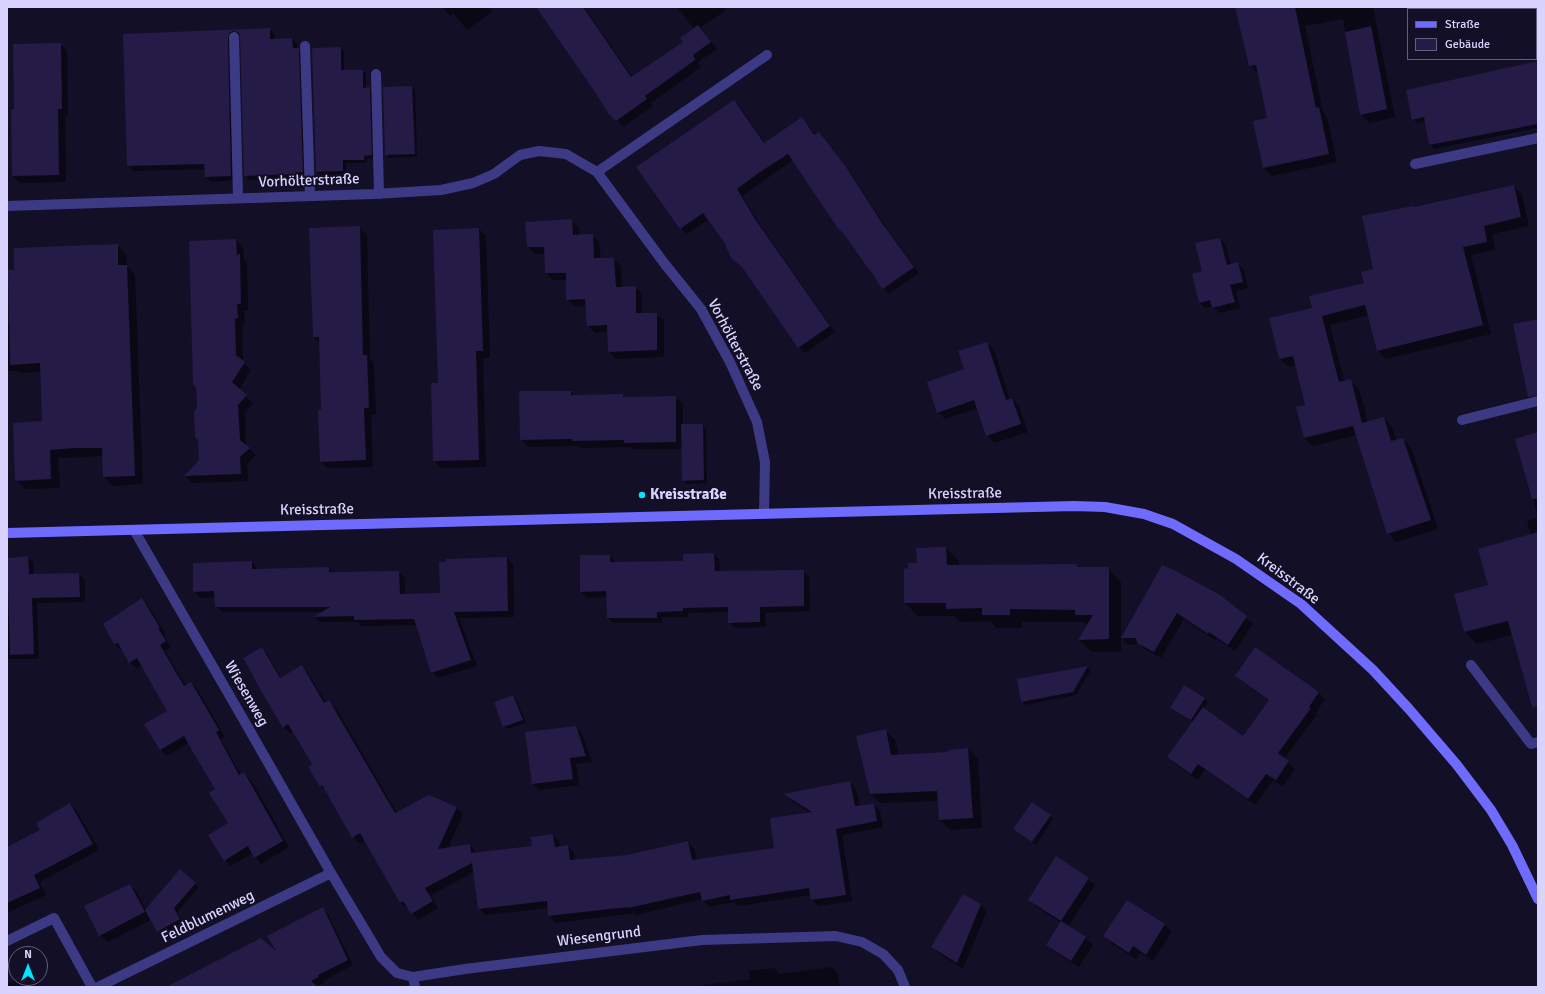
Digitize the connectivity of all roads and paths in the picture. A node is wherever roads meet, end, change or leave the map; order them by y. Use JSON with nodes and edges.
{"nodes":[{"id":1,"x":234,"y":37,"type":"dead end"},
{"id":2,"x":305,"y":46,"type":"dead end"},
{"id":3,"x":767,"y":55,"type":"dead end"},
{"id":4,"x":376,"y":74,"type":"dead end"},
{"id":5,"x":1538,"y":138,"type":"edge"},
{"id":6,"x":1415,"y":164,"type":"dead end"},
{"id":7,"x":597,"y":172,"type":"junction"},
{"id":8,"x":379,"y":194,"type":"junction"},
{"id":9,"x":310,"y":196,"type":"junction"},
{"id":10,"x":238,"y":198,"type":"junction"},
{"id":11,"x":7,"y":206,"type":"edge"},
{"id":12,"x":1538,"y":401,"type":"edge"},
{"id":13,"x":1462,"y":420,"type":"dead end"},
{"id":14,"x":764,"y":514,"type":"junction"},
{"id":15,"x":134,"y":530,"type":"junction"},
{"id":16,"x":7,"y":533,"type":"edge"},
{"id":17,"x":1471,"y":665,"type":"dead end"},
{"id":18,"x":1538,"y":742,"type":"edge"},
{"id":19,"x":331,"y":873,"type":"junction"},
{"id":20,"x":1538,"y":899,"type":"edge"},
{"id":21,"x":7,"y":940,"type":"edge"},
{"id":22,"x":414,"y":982,"type":"edge"},
{"id":23,"x":92,"y":987,"type":"edge"},
{"id":24,"x":98,"y":987,"type":"edge"},
{"id":25,"x":905,"y":987,"type":"edge"}],
"edges":[{"from":1,"to":10,"type":"street"},
{"from":2,"to":9,"type":"street"},
{"from":3,"to":7,"type":"street"},
{"from":4,"to":8,"type":"street"},
{"from":5,"to":6,"type":"street"},
{"from":7,"to":8,"type":"street","name":"Vorhölterstraße"},
{"from":7,"to":14,"type":"street","name":"Vorhölterstraße"},
{"from":8,"to":9,"type":"street","name":"Vorhölterstraße"},
{"from":9,"to":10,"type":"street","name":"Vorhölterstraße"},
{"from":10,"to":11,"type":"street","name":"Vorhölterstraße"},
{"from":12,"to":13,"type":"street"},
{"from":14,"to":15,"type":"main road","name":"Kreisstraße"},
{"from":14,"to":20,"type":"main road","name":"Kreisstraße"},
{"from":15,"to":16,"type":"main road","name":"Kreisstraße"},
{"from":15,"to":19,"type":"street","name":"Wiesenweg"},
{"from":17,"to":18,"type":"street"},
{"from":19,"to":22,"type":"street","name":"Wiesengrund"},
{"from":19,"to":24,"type":"street","name":"Feldblumenweg"},
{"from":21,"to":23,"type":"street"},
{"from":22,"to":25,"type":"street","name":"Wiesengrund"}]}
